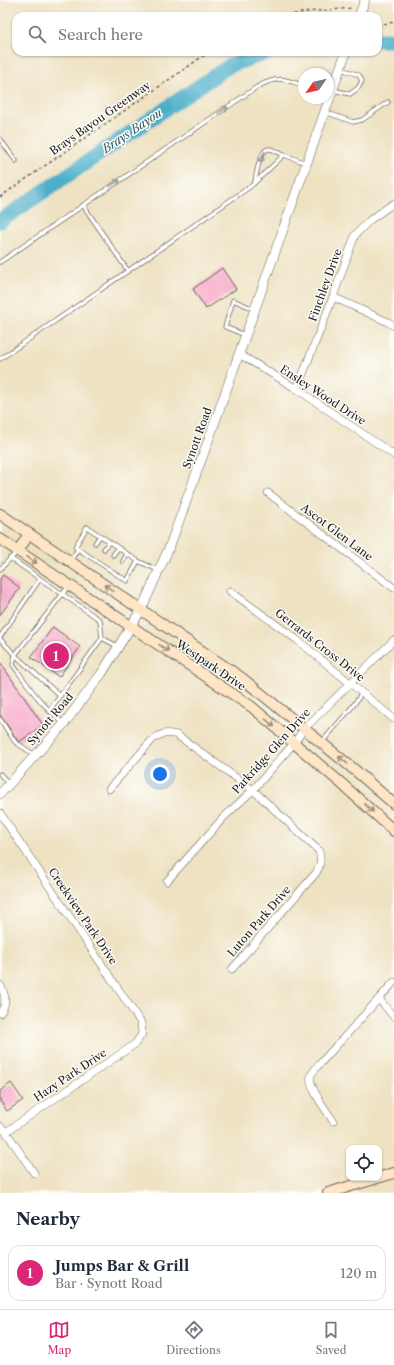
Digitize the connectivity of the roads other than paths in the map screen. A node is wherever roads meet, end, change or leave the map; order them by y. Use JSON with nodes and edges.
{"nodes":[{"id":1,"x":345,"y":56,"type":"edge"},
{"id":2,"x":340,"y":69,"type":"junction"},
{"id":3,"x":298,"y":84,"type":"edge"},
{"id":4,"x":334,"y":86,"type":"edge"},
{"id":5,"x":334,"y":94,"type":"edge"},
{"id":6,"x":388,"y":102,"type":"dead end"},
{"id":7,"x":328,"y":104,"type":"edge"},
{"id":8,"x":325,"y":112,"type":"junction"},
{"id":9,"x":0,"y":139,"type":"edge"},
{"id":10,"x":284,"y":155,"type":"junction"},
{"id":11,"x":16,"y":161,"type":"dead end"},
{"id":12,"x":306,"y":163,"type":"junction"},
{"id":13,"x":255,"y":183,"type":"junction"},
{"id":14,"x":394,"y":203,"type":"edge"},
{"id":15,"x":83,"y":204,"type":"junction"},
{"id":16,"x":0,"y":262,"type":"edge"},
{"id":17,"x":128,"y":271,"type":"junction"},
{"id":18,"x":333,"y":297,"type":"junction"},
{"id":19,"x":255,"y":310,"type":"junction"},
{"id":20,"x":394,"y":326,"type":"edge"},
{"id":21,"x":245,"y":336,"type":"junction"},
{"id":22,"x":239,"y":354,"type":"junction"},
{"id":23,"x":0,"y":359,"type":"edge"},
{"id":24,"x":297,"y":390,"type":"junction"},
{"id":25,"x":394,"y":454,"type":"edge"},
{"id":26,"x":268,"y":493,"type":"dead end"},
{"id":27,"x":0,"y":514,"type":"edge"},
{"id":28,"x":29,"y":534,"type":"junction"},
{"id":29,"x":100,"y":536,"type":"junction"},
{"id":30,"x":0,"y":539,"type":"edge"},
{"id":31,"x":109,"y":542,"type":"junction"},
{"id":32,"x":95,"y":543,"type":"dead end"},
{"id":33,"x":118,"y":548,"type":"junction"},
{"id":34,"x":78,"y":549,"type":"junction"},
{"id":35,"x":104,"y":549,"type":"dead end"},
{"id":36,"x":90,"y":551,"type":"dead end"},
{"id":37,"x":14,"y":554,"type":"junction"},
{"id":38,"x":127,"y":554,"type":"junction"},
{"id":39,"x":88,"y":555,"type":"junction"},
{"id":40,"x":113,"y":555,"type":"dead end"},
{"id":41,"x":100,"y":556,"type":"dead end"},
{"id":42,"x":97,"y":561,"type":"junction"},
{"id":43,"x":138,"y":561,"type":"junction"},
{"id":44,"x":70,"y":562,"type":"junction"},
{"id":45,"x":122,"y":562,"type":"dead end"},
{"id":46,"x":109,"y":563,"type":"dead end"},
{"id":47,"x":106,"y":567,"type":"junction"},
{"id":48,"x":0,"y":569,"type":"edge"},
{"id":49,"x":159,"y":570,"type":"junction"},
{"id":50,"x":40,"y":579,"type":"junction"},
{"id":51,"x":69,"y":585,"type":"junction"},
{"id":52,"x":394,"y":588,"type":"edge"},
{"id":53,"x":230,"y":591,"type":"dead end"},
{"id":54,"x":62,"y":594,"type":"junction"},
{"id":55,"x":141,"y":610,"type":"junction"},
{"id":56,"x":132,"y":626,"type":"junction"},
{"id":57,"x":0,"y":638,"type":"edge"},
{"id":58,"x":102,"y":638,"type":"junction"},
{"id":59,"x":394,"y":640,"type":"edge"},
{"id":60,"x":118,"y":647,"type":"junction"},
{"id":61,"x":15,"y":655,"type":"junction"},
{"id":62,"x":351,"y":682,"type":"junction"},
{"id":63,"x":363,"y":692,"type":"junction"},
{"id":64,"x":60,"y":695,"type":"junction"},
{"id":65,"x":49,"y":711,"type":"junction"},
{"id":66,"x":0,"y":719,"type":"edge"},
{"id":67,"x":394,"y":719,"type":"edge"},
{"id":68,"x":64,"y":724,"type":"junction"},
{"id":69,"x":304,"y":729,"type":"junction"},
{"id":70,"x":294,"y":743,"type":"junction"},
{"id":71,"x":321,"y":743,"type":"junction"},
{"id":72,"x":36,"y":756,"type":"junction"},
{"id":73,"x":0,"y":774,"type":"edge"},
{"id":74,"x":9,"y":784,"type":"junction"},
{"id":75,"x":109,"y":789,"type":"dead end"},
{"id":76,"x":253,"y":790,"type":"junction"},
{"id":77,"x":0,"y":794,"type":"edge"},
{"id":78,"x":394,"y":804,"type":"edge"},
{"id":79,"x":0,"y":813,"type":"edge"},
{"id":80,"x":394,"y":831,"type":"edge"},
{"id":81,"x":167,"y":881,"type":"dead end"},
{"id":82,"x":232,"y":969,"type":"dead end"},
{"id":83,"x":394,"y":982,"type":"edge"},
{"id":84,"x":0,"y":985,"type":"edge"},
{"id":85,"x":379,"y":999,"type":"junction"},
{"id":86,"x":0,"y":1013,"type":"edge"},
{"id":87,"x":394,"y":1017,"type":"edge"},
{"id":88,"x":142,"y":1034,"type":"joint"},
{"id":89,"x":333,"y":1121,"type":"dead end"},
{"id":90,"x":0,"y":1126,"type":"edge"},
{"id":91,"x":6,"y":1132,"type":"junction"},
{"id":92,"x":34,"y":1173,"type":"dead end"},
{"id":93,"x":394,"y":1173,"type":"edge"},
{"id":94,"x":328,"y":1193,"type":"edge"}],
"edges":[{"from":1,"to":2,"type":"street","name":"Synott Road"},
{"from":2,"to":4,"type":"street","name":"Synott Road"},
{"from":2,"to":5,"type":"lane"},
{"from":15,"to":3,"type":"lane","one_way":true},
{"from":6,"to":8,"type":"lane"},
{"from":7,"to":8,"type":"street","name":"Synott Road"},
{"from":8,"to":12,"type":"street","name":"Synott Road"},
{"from":9,"to":11,"type":"lane"},
{"from":10,"to":12,"type":"lane"},
{"from":10,"to":13,"type":"lane"},
{"from":10,"to":13,"type":"lane","one_way":true},
{"from":12,"to":19,"type":"street","name":"Synott Road"},
{"from":13,"to":17,"type":"lane"},
{"from":14,"to":18,"type":"street","name":"Finchley Drive"},
{"from":15,"to":16,"type":"lane"},
{"from":15,"to":17,"type":"lane"},
{"from":17,"to":23,"type":"lane"},
{"from":18,"to":20,"type":"street"},
{"from":18,"to":24,"type":"street","name":"Finchley Drive"},
{"from":19,"to":21,"type":"street","name":"Synott Road"},
{"from":19,"to":21,"type":"lane"},
{"from":21,"to":22,"type":"street","name":"Synott Road"},
{"from":22,"to":24,"type":"street","name":"Ensley Wood Drive"},
{"from":22,"to":49,"type":"street","name":"Synott Road"},
{"from":24,"to":25,"type":"street","name":"Ensley Wood Drive"},
{"from":26,"to":52,"type":"street","name":"Ascot Glen Lane"},
{"from":27,"to":28,"type":"main road","name":"Westpark Drive"},
{"from":28,"to":37,"type":"main road"},
{"from":28,"to":44,"type":"main road","name":"Westpark Drive"},
{"from":29,"to":31,"type":"lane"},
{"from":29,"to":32,"type":"lane"},
{"from":29,"to":34,"type":"lane"},
{"from":30,"to":37,"type":"main road","name":"Westpark Drive"},
{"from":31,"to":33,"type":"lane"},
{"from":31,"to":35,"type":"lane"},
{"from":33,"to":38,"type":"lane"},
{"from":33,"to":40,"type":"lane"},
{"from":34,"to":39,"type":"lane"},
{"from":34,"to":44,"type":"lane"},
{"from":36,"to":39,"type":"lane"},
{"from":37,"to":48,"type":"lane"},
{"from":37,"to":50,"type":"lane"},
{"from":37,"to":51,"type":"main road","name":"Westpark Drive","one_way":true},
{"from":38,"to":43,"type":"lane"},
{"from":38,"to":45,"type":"lane"},
{"from":39,"to":42,"type":"lane"},
{"from":41,"to":42,"type":"lane"},
{"from":42,"to":47,"type":"lane"},
{"from":43,"to":47,"type":"lane"},
{"from":43,"to":49,"type":"lane"},
{"from":55,"to":44,"type":"main road","name":"Westpark Drive","one_way":true},
{"from":46,"to":47,"type":"lane"},
{"from":49,"to":55,"type":"street","name":"Synott Road"},
{"from":50,"to":54,"type":"lane"},
{"from":50,"to":57,"type":"lane"},
{"from":51,"to":54,"type":"lane"},
{"from":51,"to":56,"type":"main road","name":"Westpark Drive"},
{"from":53,"to":62,"type":"street","name":"Gerrards Cross Drive"},
{"from":54,"to":58,"type":"lane"},
{"from":54,"to":61,"type":"lane"},
{"from":55,"to":56,"type":"street","name":"Synott Road"},
{"from":55,"to":69,"type":"main road","name":"Westpark Drive"},
{"from":56,"to":60,"type":"street","name":"Synott Road"},
{"from":56,"to":70,"type":"main road","name":"Westpark Drive","one_way":true},
{"from":57,"to":61,"type":"lane"},
{"from":58,"to":60,"type":"lane"},
{"from":58,"to":64,"type":"lane"},
{"from":59,"to":62,"type":"street","name":"Parkridge Glen Drive"},
{"from":60,"to":68,"type":"street","name":"Synott Road"},
{"from":61,"to":64,"type":"lane"},
{"from":61,"to":65,"type":"lane"},
{"from":62,"to":63,"type":"street","name":"Gerrards Cross Drive"},
{"from":62,"to":69,"type":"street","name":"Parkridge Glen Drive"},
{"from":63,"to":67,"type":"street","name":"Gerrards Cross Drive"},
{"from":63,"to":71,"type":"lane"},
{"from":64,"to":65,"type":"lane"},
{"from":65,"to":68,"type":"lane"},
{"from":66,"to":72,"type":"lane"},
{"from":68,"to":72,"type":"street","name":"Synott Road"},
{"from":69,"to":70,"type":"street","name":"Parkridge Glen Drive"},
{"from":69,"to":71,"type":"main road","name":"Westpark Drive"},
{"from":70,"to":76,"type":"street","name":"Parkridge Glen Drive"},
{"from":70,"to":80,"type":"main road","name":"Westpark Drive","one_way":true},
{"from":78,"to":71,"type":"main road","name":"Westpark Drive","one_way":true},
{"from":72,"to":74,"type":"street","name":"Synott Road"},
{"from":73,"to":74,"type":"lane"},
{"from":74,"to":77,"type":"street","name":"Synott Road"},
{"from":75,"to":76,"type":"street","name":"Luton Park Drive"},
{"from":76,"to":81,"type":"street","name":"Parkridge Glen Drive"},
{"from":76,"to":82,"type":"street","name":"Luton Park Drive"},
{"from":79,"to":88,"type":"street","name":"Creekview Park Drive"},
{"from":83,"to":85,"type":"street"},
{"from":84,"to":86,"type":"street"},
{"from":85,"to":87,"type":"street"},
{"from":85,"to":89,"type":"street"},
{"from":88,"to":91,"type":"street","name":"Hazy Park Drive"},
{"from":90,"to":91,"type":"street"},
{"from":91,"to":92,"type":"street"},
{"from":93,"to":94,"type":"main road"}]}
